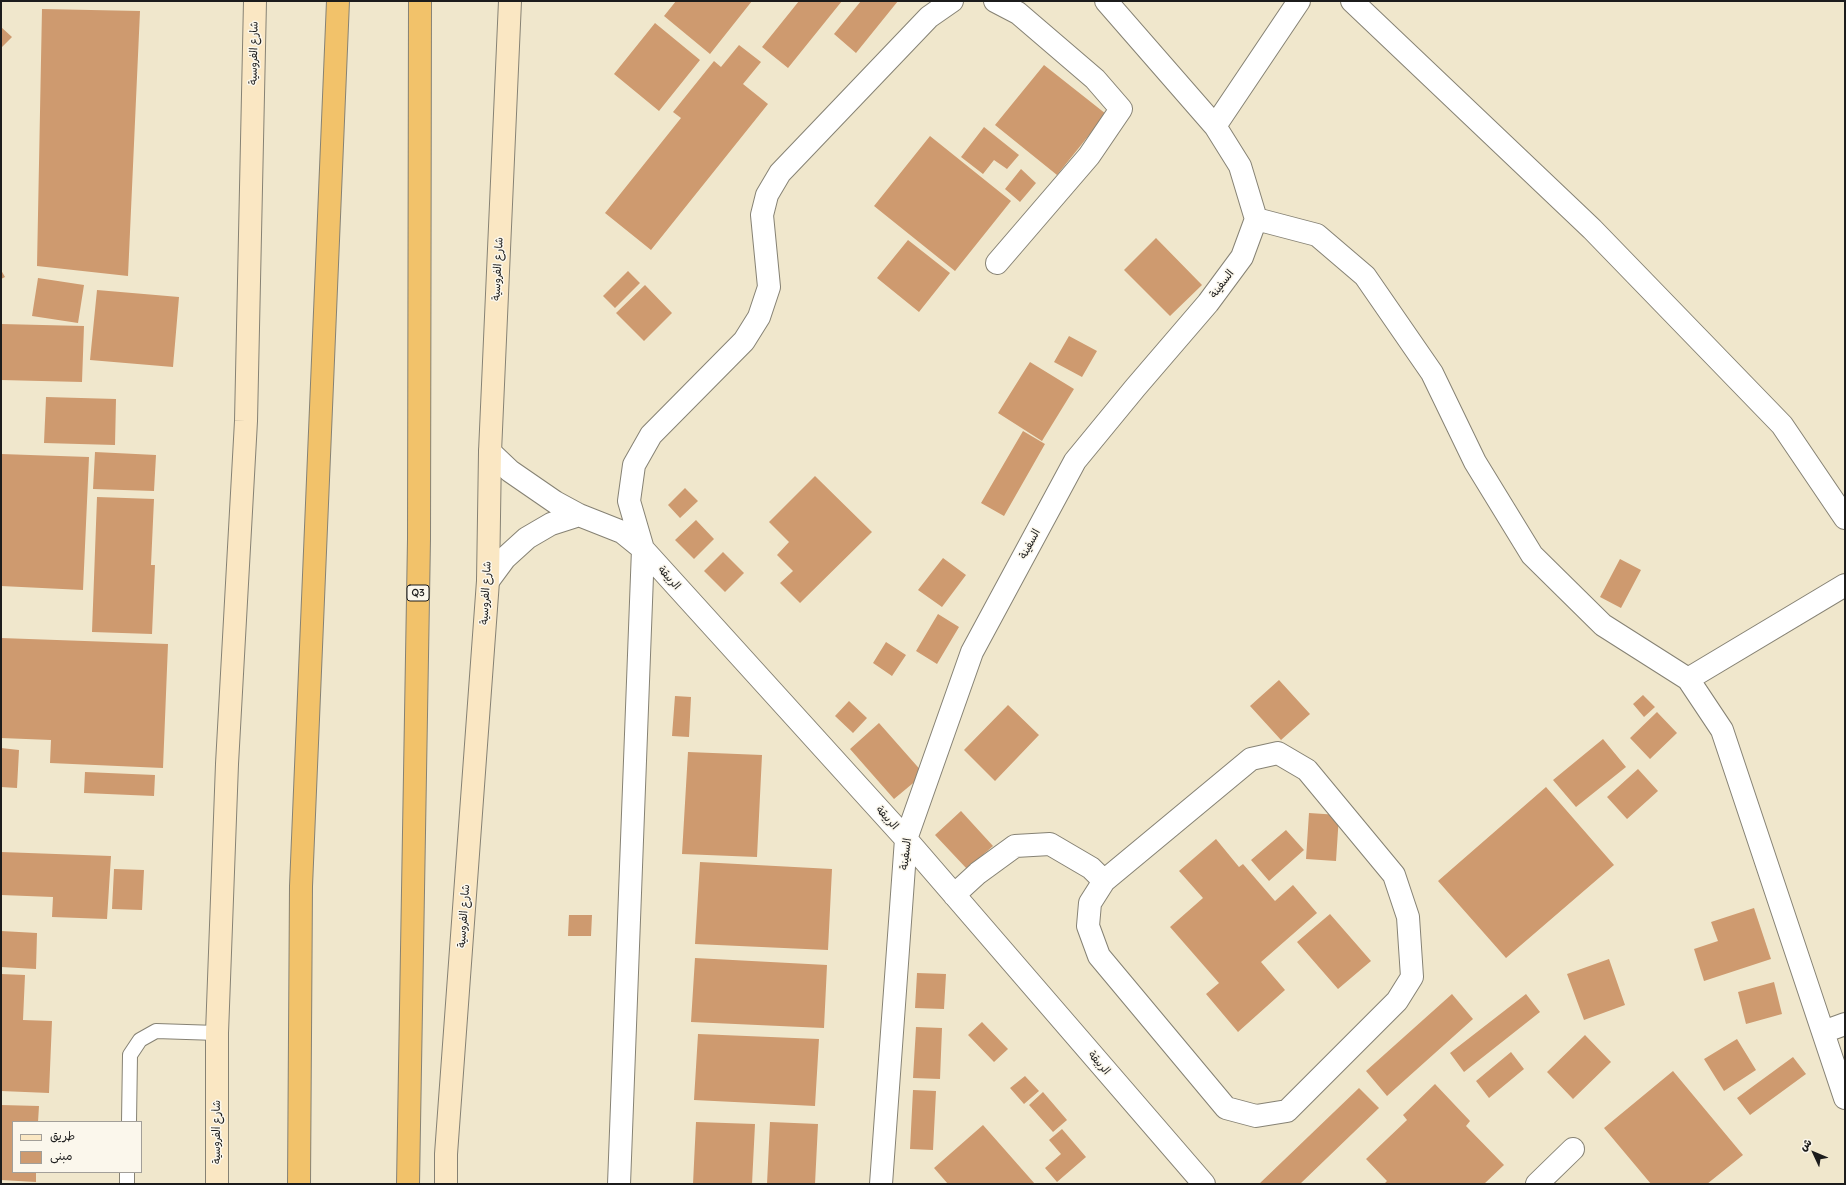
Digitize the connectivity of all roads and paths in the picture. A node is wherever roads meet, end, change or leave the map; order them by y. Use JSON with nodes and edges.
{"nodes":[{"id":1,"x":255,"y":1,"type":"edge"},
{"id":2,"x":338,"y":1,"type":"edge"},
{"id":3,"x":420,"y":1,"type":"edge"},
{"id":4,"x":510,"y":1,"type":"edge"},
{"id":5,"x":952,"y":1,"type":"edge"},
{"id":6,"x":995,"y":1,"type":"edge"},
{"id":7,"x":1106,"y":1,"type":"edge"},
{"id":8,"x":1299,"y":1,"type":"edge"},
{"id":9,"x":1352,"y":1,"type":"edge"},
{"id":10,"x":1215,"y":126,"type":"junction"},
{"id":11,"x":1256,"y":220,"type":"junction"},
{"id":12,"x":997,"y":263,"type":"dead end"},
{"id":13,"x":490,"y":452,"type":"junction"},
{"id":14,"x":579,"y":515,"type":"junction"},
{"id":15,"x":1845,"y":518,"type":"edge"},
{"id":16,"x":643,"y":549,"type":"junction"},
{"id":17,"x":488,"y":581,"type":"junction"},
{"id":18,"x":1845,"y":585,"type":"edge"},
{"id":19,"x":1688,"y":679,"type":"junction"},
{"id":20,"x":906,"y":839,"type":"junction"},
{"id":21,"x":1104,"y":881,"type":"junction"},
{"id":22,"x":954,"y":895,"type":"junction"},
{"id":23,"x":1845,"y":1024,"type":"edge"},
{"id":24,"x":217,"y":1032,"type":"junction"},
{"id":25,"x":1823,"y":1032,"type":"junction"},
{"id":26,"x":1845,"y":1098,"type":"edge"},
{"id":27,"x":129,"y":1121,"type":"edge"},
{"id":28,"x":1573,"y":1149,"type":"dead end"},
{"id":29,"x":128,"y":1173,"type":"edge"},
{"id":30,"x":127,"y":1184,"type":"edge"},
{"id":31,"x":217,"y":1184,"type":"edge"},
{"id":32,"x":300,"y":1184,"type":"edge"},
{"id":33,"x":408,"y":1184,"type":"edge"},
{"id":34,"x":446,"y":1184,"type":"edge"},
{"id":35,"x":619,"y":1184,"type":"edge"},
{"id":36,"x":881,"y":1184,"type":"edge"},
{"id":37,"x":1204,"y":1184,"type":"edge"},
{"id":38,"x":1538,"y":1184,"type":"edge"}],
"edges":[{"from":1,"to":24,"type":"main road","name":"شارع الفروسية"},
{"from":2,"to":32,"type":"highway"},
{"from":3,"to":33,"type":"highway","number":"Q3"},
{"from":4,"to":13,"type":"main road","name":"شارع الفروسية"},
{"from":5,"to":16,"type":"street"},
{"from":6,"to":12,"type":"street"},
{"from":7,"to":10,"type":"street"},
{"from":8,"to":10,"type":"street"},
{"from":9,"to":15,"type":"street"},
{"from":10,"to":11,"type":"street"},
{"from":11,"to":19,"type":"street"},
{"from":11,"to":20,"type":"street","name":"السفينة"},
{"from":13,"to":14,"type":"street","name":"الربيقة"},
{"from":13,"to":17,"type":"main road","name":"شارع الفروسية"},
{"from":14,"to":16,"type":"street","name":"الربيقة"},
{"from":14,"to":17,"type":"street"},
{"from":16,"to":20,"type":"street","name":"الربيقة"},
{"from":16,"to":35,"type":"street"},
{"from":17,"to":34,"type":"main road","name":"شارع الفروسية"},
{"from":18,"to":19,"type":"street"},
{"from":19,"to":25,"type":"street"},
{"from":20,"to":22,"type":"street","name":"الربيقة"},
{"from":20,"to":36,"type":"street","name":"السفينة"},
{"from":21,"to":21,"type":"street"},
{"from":21,"to":22,"type":"street"},
{"from":22,"to":37,"type":"street","name":"الربيقة"},
{"from":23,"to":25,"type":"street"},
{"from":24,"to":27,"type":"lane"},
{"from":24,"to":31,"type":"main road","name":"شارع الفروسية"},
{"from":25,"to":26,"type":"street"},
{"from":28,"to":38,"type":"street"},
{"from":29,"to":30,"type":"lane"}]}
